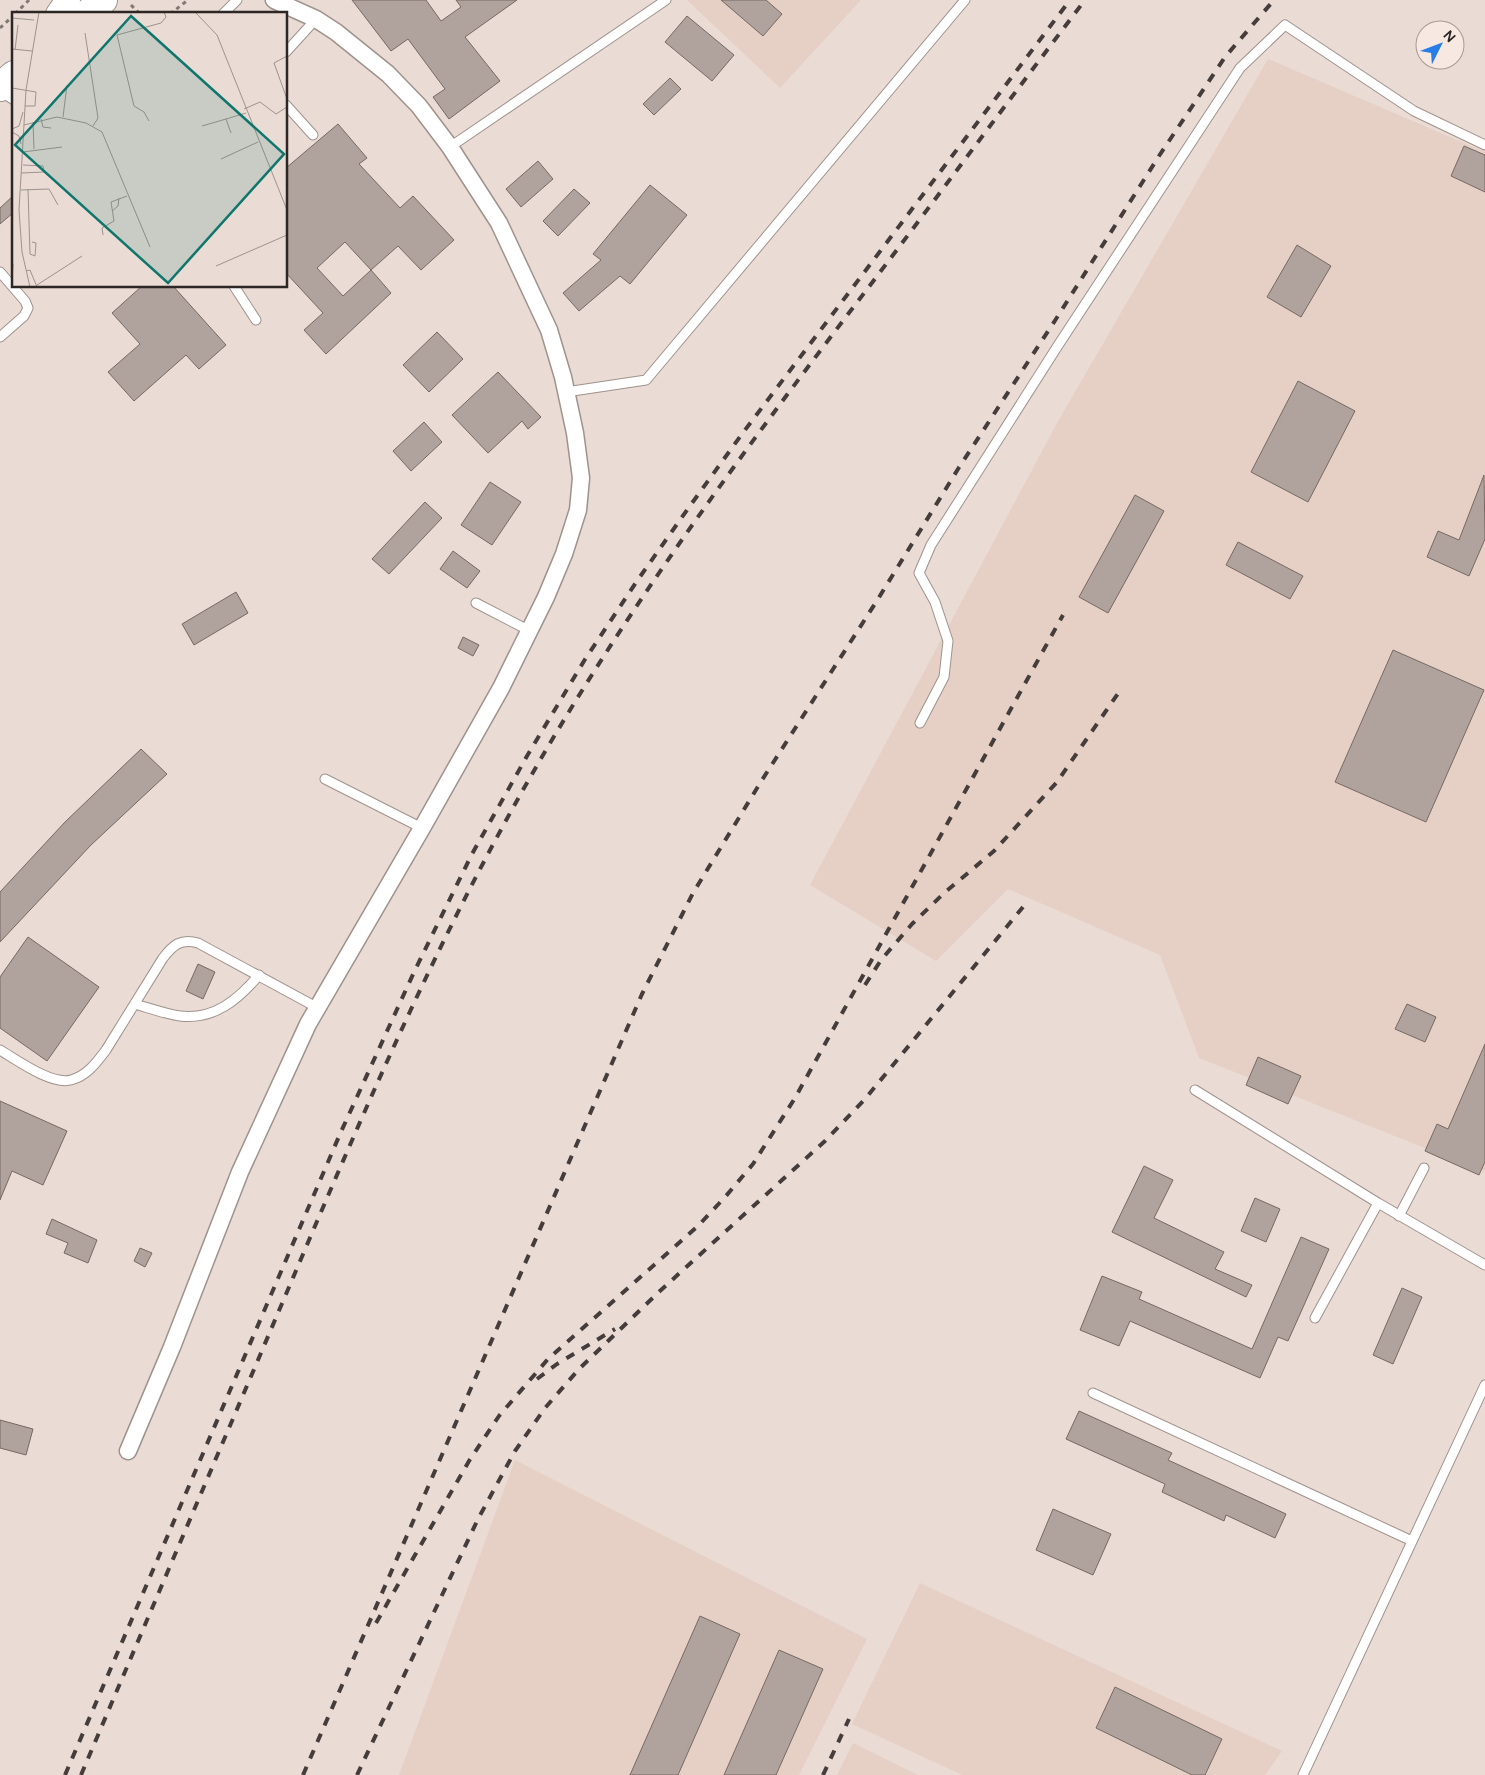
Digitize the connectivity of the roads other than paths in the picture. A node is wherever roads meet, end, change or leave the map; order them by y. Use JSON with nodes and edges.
{"nodes":[{"id":1,"x":68,"y":0,"type":"edge"},
{"id":2,"x":103,"y":0,"type":"edge"},
{"id":3,"x":237,"y":0,"type":"edge"},
{"id":4,"x":274,"y":0,"type":"edge"},
{"id":5,"x":666,"y":0,"type":"edge"},
{"id":6,"x":965,"y":0,"type":"edge"},
{"id":7,"x":59,"y":12,"type":"edge"},
{"id":8,"x":89,"y":12,"type":"edge"},
{"id":9,"x":224,"y":12,"type":"edge"},
{"id":10,"x":316,"y":19,"type":"junction"},
{"id":11,"x":288,"y":50,"type":"edge"},
{"id":12,"x":288,"y":106,"type":"edge"},
{"id":13,"x":313,"y":135,"type":"dead end"},
{"id":14,"x":1485,"y":145,"type":"edge"},
{"id":15,"x":450,"y":147,"type":"junction"},
{"id":16,"x":0,"y":272,"type":"edge"},
{"id":17,"x":12,"y":286,"type":"edge"},
{"id":18,"x":14,"y":288,"type":"edge"},
{"id":19,"x":235,"y":288,"type":"edge"},
{"id":20,"x":256,"y":320,"type":"dead end"},
{"id":21,"x":0,"y":337,"type":"edge"},
{"id":22,"x":566,"y":392,"type":"junction"},
{"id":23,"x":476,"y":603,"type":"dead end"},
{"id":24,"x":530,"y":631,"type":"junction"},
{"id":25,"x":920,"y":723,"type":"dead end"},
{"id":26,"x":325,"y":779,"type":"dead end"},
{"id":27,"x":422,"y":828,"type":"junction"},
{"id":28,"x":259,"y":975,"type":"junction"},
{"id":29,"x":135,"y":1004,"type":"junction"},
{"id":30,"x":318,"y":1008,"type":"junction"},
{"id":31,"x":0,"y":1050,"type":"edge"},
{"id":32,"x":1195,"y":1090,"type":"dead end"},
{"id":33,"x":1424,"y":1168,"type":"dead end"},
{"id":34,"x":1378,"y":1203,"type":"junction"},
{"id":35,"x":1400,"y":1216,"type":"junction"},
{"id":36,"x":1485,"y":1265,"type":"edge"},
{"id":37,"x":1315,"y":1318,"type":"dead end"},
{"id":38,"x":1485,"y":1385,"type":"edge"},
{"id":39,"x":1094,"y":1393,"type":"dead end"},
{"id":40,"x":128,"y":1451,"type":"dead end"},
{"id":41,"x":1412,"y":1541,"type":"junction"},
{"id":42,"x":1304,"y":1775,"type":"edge"}],
"edges":[{"from":1,"to":7,"type":"main road"},
{"from":2,"to":8,"type":"highway"},
{"from":3,"to":9,"type":"lane"},
{"from":4,"to":10,"type":"street"},
{"from":5,"to":15,"type":"lane"},
{"from":6,"to":22,"type":"lane"},
{"from":10,"to":11,"type":"lane"},
{"from":10,"to":15,"type":"street"},
{"from":12,"to":13,"type":"lane"},
{"from":14,"to":25,"type":"lane"},
{"from":15,"to":22,"type":"street"},
{"from":16,"to":17,"type":"lane"},
{"from":18,"to":21,"type":"lane"},
{"from":19,"to":20,"type":"lane"},
{"from":22,"to":24,"type":"street"},
{"from":23,"to":24,"type":"lane"},
{"from":24,"to":27,"type":"street"},
{"from":26,"to":27,"type":"lane"},
{"from":27,"to":30,"type":"street"},
{"from":28,"to":29,"type":"lane"},
{"from":28,"to":29,"type":"lane"},
{"from":28,"to":30,"type":"lane"},
{"from":29,"to":31,"type":"lane"},
{"from":30,"to":40,"type":"street"},
{"from":32,"to":34,"type":"lane"},
{"from":33,"to":35,"type":"lane"},
{"from":34,"to":35,"type":"lane"},
{"from":34,"to":37,"type":"lane"},
{"from":35,"to":36,"type":"lane"},
{"from":38,"to":41,"type":"lane"},
{"from":39,"to":41,"type":"lane"},
{"from":41,"to":42,"type":"lane"}]}
